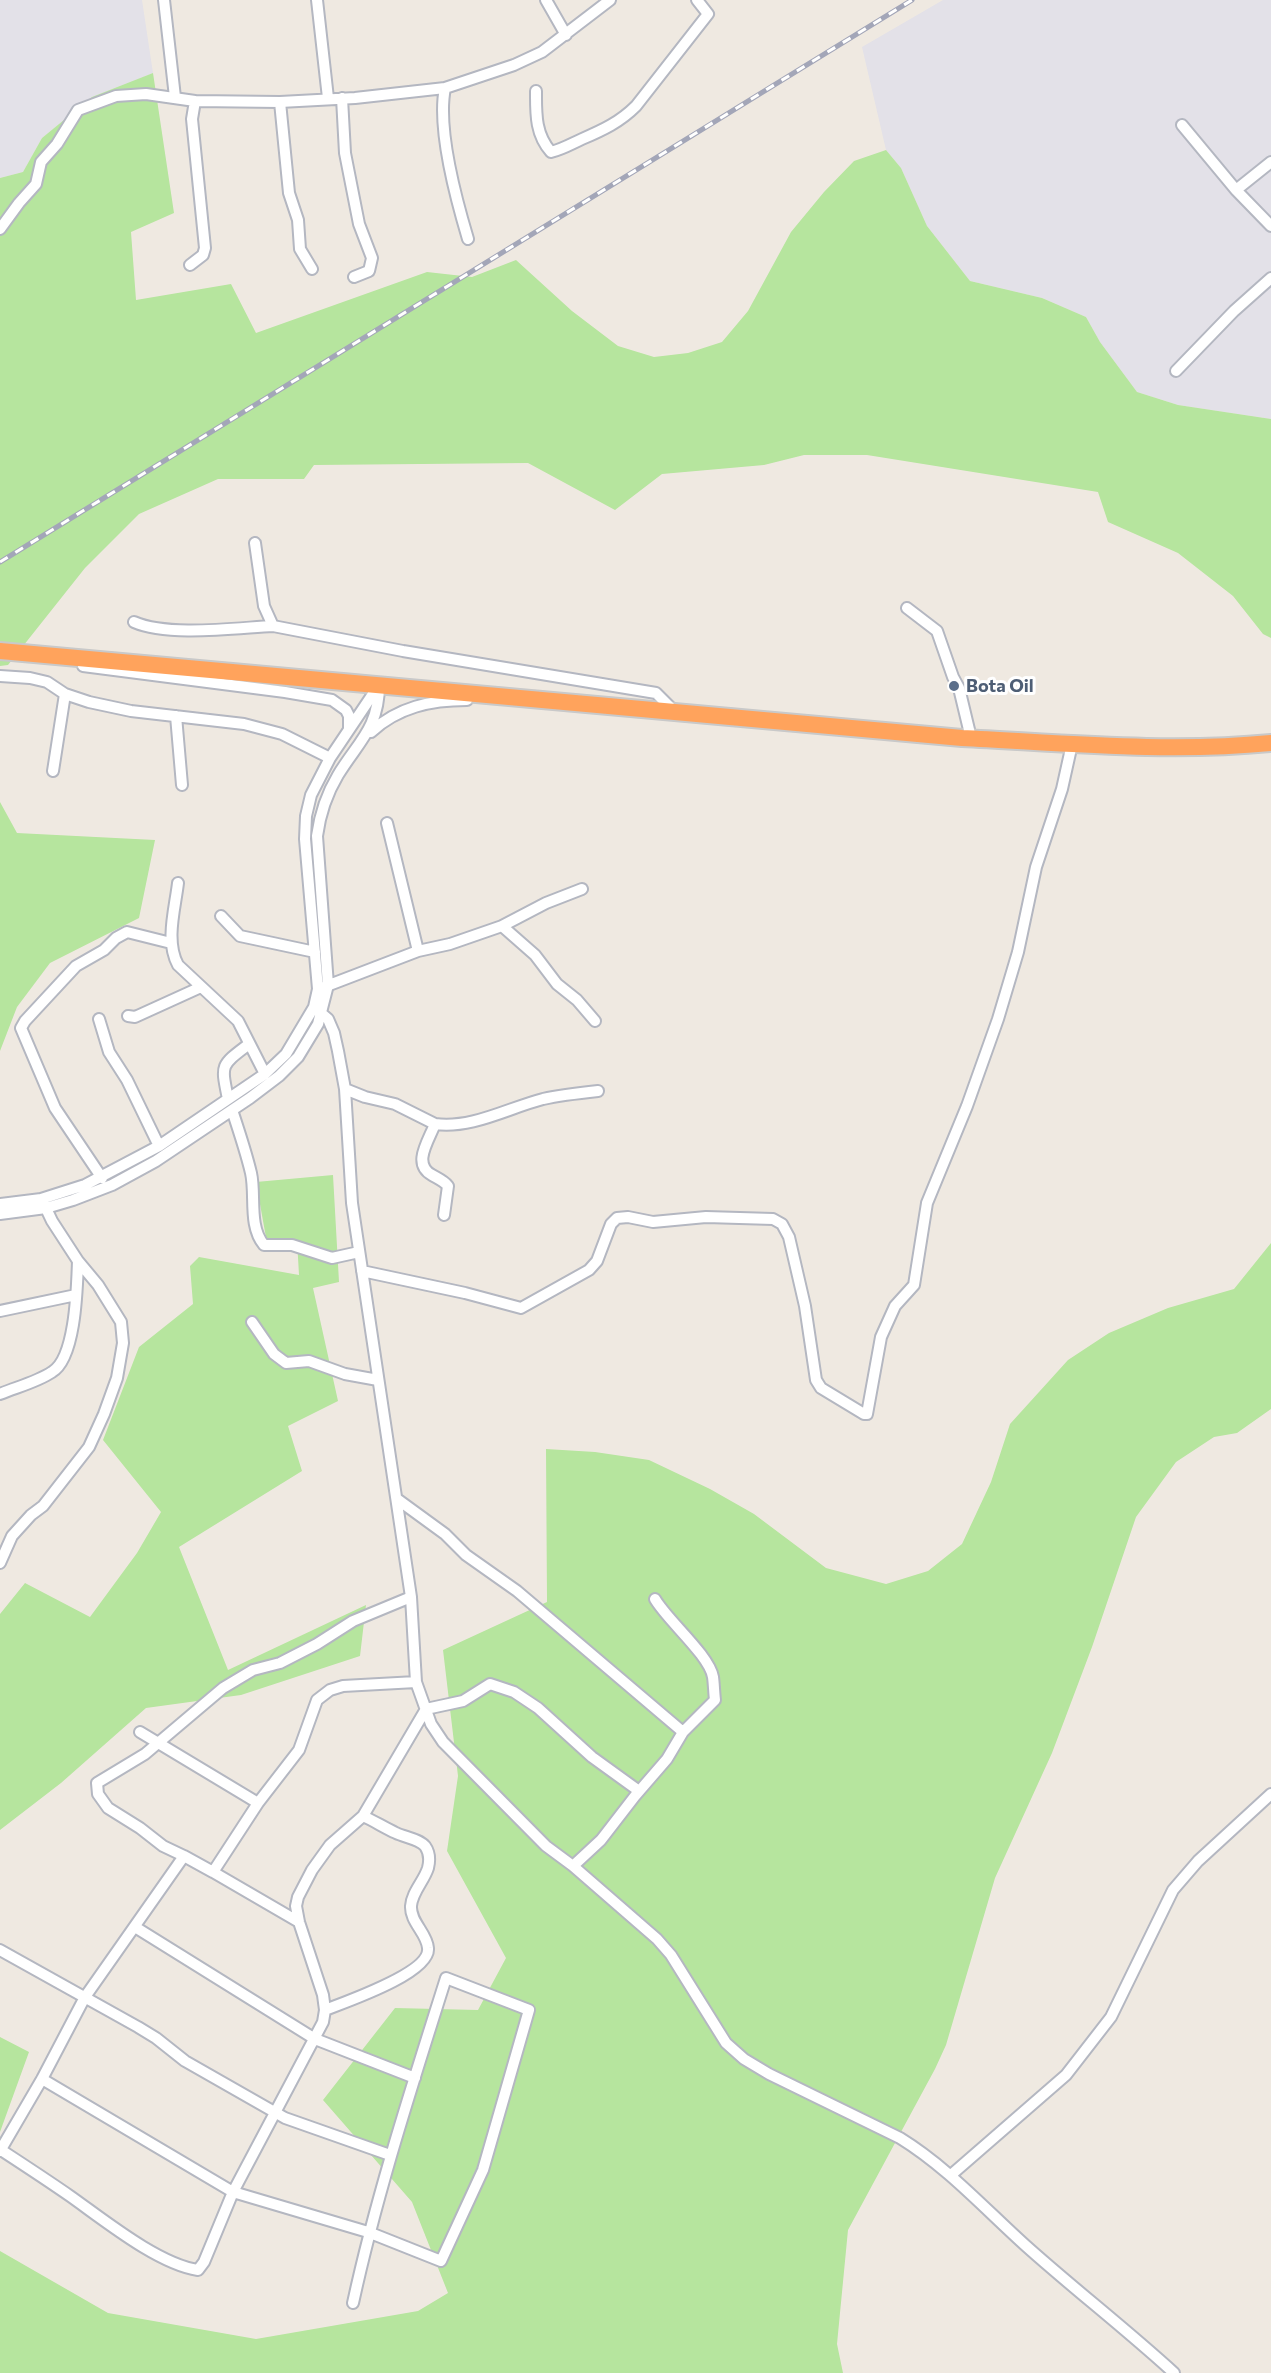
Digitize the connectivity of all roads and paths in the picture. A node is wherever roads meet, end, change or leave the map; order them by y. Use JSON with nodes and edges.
{"nodes":[{"id":1,"x":164,"y":0,"type":"edge"},
{"id":2,"x":317,"y":0,"type":"edge"},
{"id":3,"x":546,"y":0,"type":"edge"},
{"id":4,"x":610,"y":0,"type":"edge"},
{"id":5,"x":697,"y":0,"type":"edge"},
{"id":6,"x":566,"y":35,"type":"junction"},
{"id":7,"x":446,"y":88,"type":"junction"},
{"id":8,"x":537,"y":91,"type":"dead end"},
{"id":9,"x":175,"y":97,"type":"junction"},
{"id":10,"x":342,"y":98,"type":"junction"},
{"id":11,"x":328,"y":99,"type":"junction"},
{"id":12,"x":195,"y":101,"type":"junction"},
{"id":13,"x":280,"y":102,"type":"junction"},
{"id":14,"x":1182,"y":124,"type":"dead end"},
{"id":15,"x":1271,"y":162,"type":"edge"},
{"id":16,"x":1236,"y":190,"type":"junction"},
{"id":17,"x":1271,"y":226,"type":"edge"},
{"id":18,"x":0,"y":229,"type":"edge"},
{"id":19,"x":468,"y":239,"type":"dead end"},
{"id":20,"x":190,"y":265,"type":"dead end"},
{"id":21,"x":312,"y":269,"type":"dead end"},
{"id":22,"x":354,"y":277,"type":"dead end"},
{"id":23,"x":1271,"y":278,"type":"edge"},
{"id":24,"x":1176,"y":371,"type":"dead end"},
{"id":25,"x":255,"y":543,"type":"dead end"},
{"id":26,"x":907,"y":608,"type":"dead end"},
{"id":27,"x":134,"y":622,"type":"dead end"},
{"id":28,"x":273,"y":626,"type":"junction"},
{"id":29,"x":0,"y":652,"type":"edge"},
{"id":30,"x":0,"y":676,"type":"edge"},
{"id":31,"x":379,"y":685,"type":"junction"},
{"id":32,"x":65,"y":694,"type":"junction"},
{"id":33,"x":537,"y":699,"type":"junction"},
{"id":34,"x":675,"y":712,"type":"junction"},
{"id":35,"x":176,"y":716,"type":"junction"},
{"id":36,"x":348,"y":731,"type":"junction"},
{"id":37,"x":971,"y":738,"type":"junction"},
{"id":38,"x":362,"y":741,"type":"junction"},
{"id":39,"x":1271,"y":743,"type":"edge"},
{"id":40,"x":1072,"y":744,"type":"junction"},
{"id":41,"x":330,"y":758,"type":"junction"},
{"id":42,"x":53,"y":771,"type":"dead end"},
{"id":43,"x":182,"y":785,"type":"dead end"},
{"id":44,"x":387,"y":823,"type":"dead end"},
{"id":45,"x":178,"y":883,"type":"dead end"},
{"id":46,"x":582,"y":889,"type":"dead end"},
{"id":47,"x":221,"y":916,"type":"dead end"},
{"id":48,"x":502,"y":926,"type":"junction"},
{"id":49,"x":171,"y":943,"type":"junction"},
{"id":50,"x":418,"y":951,"type":"junction"},
{"id":51,"x":315,"y":952,"type":"junction"},
{"id":52,"x":201,"y":987,"type":"junction"},
{"id":53,"x":323,"y":987,"type":"junction"},
{"id":54,"x":318,"y":1010,"type":"junction"},
{"id":55,"x":128,"y":1016,"type":"dead end"},
{"id":56,"x":99,"y":1020,"type":"dead end"},
{"id":57,"x":595,"y":1021,"type":"dead end"},
{"id":58,"x":249,"y":1044,"type":"junction"},
{"id":59,"x":265,"y":1074,"type":"junction"},
{"id":60,"x":345,"y":1089,"type":"junction"},
{"id":61,"x":598,"y":1090,"type":"dead end"},
{"id":62,"x":228,"y":1099,"type":"junction"},
{"id":63,"x":232,"y":1110,"type":"junction"},
{"id":64,"x":435,"y":1124,"type":"junction"},
{"id":65,"x":159,"y":1146,"type":"junction"},
{"id":66,"x":102,"y":1178,"type":"junction"},
{"id":67,"x":44,"y":1203,"type":"junction"},
{"id":68,"x":0,"y":1204,"type":"edge"},
{"id":69,"x":0,"y":1214,"type":"edge"},
{"id":70,"x":444,"y":1215,"type":"dead end"},
{"id":71,"x":359,"y":1252,"type":"junction"},
{"id":72,"x":78,"y":1261,"type":"junction"},
{"id":73,"x":362,"y":1270,"type":"junction"},
{"id":74,"x":76,"y":1295,"type":"junction"},
{"id":75,"x":0,"y":1311,"type":"edge"},
{"id":76,"x":252,"y":1322,"type":"dead end"},
{"id":77,"x":378,"y":1380,"type":"junction"},
{"id":78,"x":0,"y":1394,"type":"edge"},
{"id":79,"x":397,"y":1499,"type":"junction"},
{"id":80,"x":0,"y":1563,"type":"edge"},
{"id":81,"x":411,"y":1597,"type":"junction"},
{"id":82,"x":654,"y":1599,"type":"dead end"},
{"id":83,"x":416,"y":1682,"type":"junction"},
{"id":84,"x":426,"y":1709,"type":"junction"},
{"id":85,"x":140,"y":1732,"type":"dead end"},
{"id":86,"x":683,"y":1732,"type":"junction"},
{"id":87,"x":159,"y":1743,"type":"junction"},
{"id":88,"x":639,"y":1791,"type":"junction"},
{"id":89,"x":1271,"y":1794,"type":"edge"},
{"id":90,"x":258,"y":1803,"type":"junction"},
{"id":91,"x":363,"y":1816,"type":"junction"},
{"id":92,"x":184,"y":1856,"type":"junction"},
{"id":93,"x":573,"y":1866,"type":"junction"},
{"id":94,"x":213,"y":1872,"type":"junction"},
{"id":95,"x":299,"y":1922,"type":"junction"},
{"id":96,"x":135,"y":1927,"type":"junction"},
{"id":97,"x":0,"y":1950,"type":"edge"},
{"id":98,"x":85,"y":1997,"type":"junction"},
{"id":99,"x":325,"y":2010,"type":"junction"},
{"id":100,"x":315,"y":2039,"type":"junction"},
{"id":101,"x":415,"y":2078,"type":"junction"},
{"id":102,"x":42,"y":2079,"type":"junction"},
{"id":103,"x":275,"y":2112,"type":"junction"},
{"id":104,"x":0,"y":2150,"type":"edge"},
{"id":105,"x":390,"y":2155,"type":"junction"},
{"id":106,"x":951,"y":2175,"type":"junction"},
{"id":107,"x":233,"y":2192,"type":"junction"},
{"id":108,"x":368,"y":2232,"type":"junction"},
{"id":109,"x":353,"y":2303,"type":"dead end"},
{"id":110,"x":1174,"y":2373,"type":"edge"}],
"edges":[{"from":1,"to":9,"type":"street"},
{"from":2,"to":11,"type":"street"},
{"from":3,"to":6,"type":"street"},
{"from":4,"to":6,"type":"street"},
{"from":5,"to":8,"type":"street"},
{"from":6,"to":7,"type":"street"},
{"from":7,"to":10,"type":"street"},
{"from":7,"to":19,"type":"street"},
{"from":9,"to":12,"type":"street"},
{"from":9,"to":18,"type":"street"},
{"from":10,"to":11,"type":"street"},
{"from":10,"to":22,"type":"street"},
{"from":11,"to":13,"type":"street"},
{"from":12,"to":13,"type":"street"},
{"from":12,"to":20,"type":"street"},
{"from":13,"to":21,"type":"street"},
{"from":14,"to":16,"type":"street"},
{"from":15,"to":16,"type":"street"},
{"from":16,"to":17,"type":"street"},
{"from":23,"to":24,"type":"street"},
{"from":25,"to":28,"type":"street"},
{"from":26,"to":37,"type":"street"},
{"from":27,"to":28,"type":"street"},
{"from":28,"to":34,"type":"street"},
{"from":29,"to":31,"type":"highway"},
{"from":29,"to":36,"type":"street"},
{"from":30,"to":32,"type":"street"},
{"from":31,"to":33,"type":"highway"},
{"from":31,"to":36,"type":"street"},
{"from":31,"to":38,"type":"street"},
{"from":32,"to":35,"type":"street"},
{"from":32,"to":42,"type":"street"},
{"from":33,"to":34,"type":"highway"},
{"from":33,"to":38,"type":"street"},
{"from":34,"to":37,"type":"highway"},
{"from":35,"to":41,"type":"street"},
{"from":35,"to":43,"type":"street"},
{"from":36,"to":41,"type":"street"},
{"from":37,"to":40,"type":"highway"},
{"from":38,"to":53,"type":"street"},
{"from":39,"to":40,"type":"highway"},
{"from":40,"to":73,"type":"street"},
{"from":41,"to":51,"type":"street"},
{"from":44,"to":50,"type":"street"},
{"from":45,"to":49,"type":"street"},
{"from":46,"to":48,"type":"street"},
{"from":47,"to":51,"type":"street"},
{"from":48,"to":50,"type":"street"},
{"from":48,"to":57,"type":"street"},
{"from":49,"to":52,"type":"street"},
{"from":49,"to":66,"type":"street"},
{"from":50,"to":53,"type":"street"},
{"from":51,"to":53,"type":"street"},
{"from":52,"to":55,"type":"street"},
{"from":52,"to":58,"type":"street"},
{"from":53,"to":54,"type":"street"},
{"from":54,"to":59,"type":"street"},
{"from":54,"to":60,"type":"street"},
{"from":54,"to":63,"type":"street"},
{"from":56,"to":65,"type":"street"},
{"from":58,"to":59,"type":"street"},
{"from":58,"to":62,"type":"street"},
{"from":59,"to":62,"type":"street"},
{"from":60,"to":64,"type":"street"},
{"from":60,"to":71,"type":"street"},
{"from":61,"to":64,"type":"street"},
{"from":62,"to":65,"type":"street"},
{"from":63,"to":67,"type":"street"},
{"from":63,"to":71,"type":"street"},
{"from":64,"to":70,"type":"street"},
{"from":65,"to":66,"type":"street"},
{"from":66,"to":67,"type":"street"},
{"from":67,"to":68,"type":"street"},
{"from":67,"to":69,"type":"street"},
{"from":67,"to":72,"type":"street"},
{"from":71,"to":73,"type":"street"},
{"from":72,"to":74,"type":"street"},
{"from":72,"to":80,"type":"street"},
{"from":73,"to":77,"type":"street"},
{"from":74,"to":75,"type":"street"},
{"from":74,"to":78,"type":"street"},
{"from":76,"to":77,"type":"street"},
{"from":77,"to":79,"type":"street"},
{"from":79,"to":81,"type":"street"},
{"from":79,"to":86,"type":"street"},
{"from":81,"to":83,"type":"street"},
{"from":81,"to":87,"type":"street"},
{"from":82,"to":86,"type":"street"},
{"from":83,"to":84,"type":"street"},
{"from":83,"to":90,"type":"street"},
{"from":84,"to":88,"type":"street"},
{"from":84,"to":91,"type":"street"},
{"from":84,"to":93,"type":"street"},
{"from":85,"to":87,"type":"street"},
{"from":86,"to":88,"type":"street"},
{"from":87,"to":90,"type":"street"},
{"from":87,"to":92,"type":"street"},
{"from":88,"to":93,"type":"street"},
{"from":89,"to":106,"type":"street"},
{"from":90,"to":94,"type":"street"},
{"from":91,"to":95,"type":"street"},
{"from":91,"to":99,"type":"street"},
{"from":92,"to":94,"type":"street"},
{"from":92,"to":96,"type":"street"},
{"from":93,"to":106,"type":"street"},
{"from":94,"to":95,"type":"street"},
{"from":95,"to":99,"type":"street"},
{"from":96,"to":98,"type":"street"},
{"from":96,"to":100,"type":"street"},
{"from":97,"to":98,"type":"street"},
{"from":98,"to":102,"type":"street"},
{"from":98,"to":103,"type":"street"},
{"from":99,"to":100,"type":"street"},
{"from":100,"to":101,"type":"street"},
{"from":100,"to":103,"type":"street"},
{"from":101,"to":105,"type":"street"},
{"from":101,"to":108,"type":"street"},
{"from":102,"to":104,"type":"street"},
{"from":102,"to":107,"type":"street"},
{"from":103,"to":105,"type":"street"},
{"from":103,"to":107,"type":"street"},
{"from":104,"to":107,"type":"street"},
{"from":105,"to":108,"type":"street"},
{"from":106,"to":110,"type":"street"},
{"from":107,"to":108,"type":"street"},
{"from":108,"to":109,"type":"street"}]}
